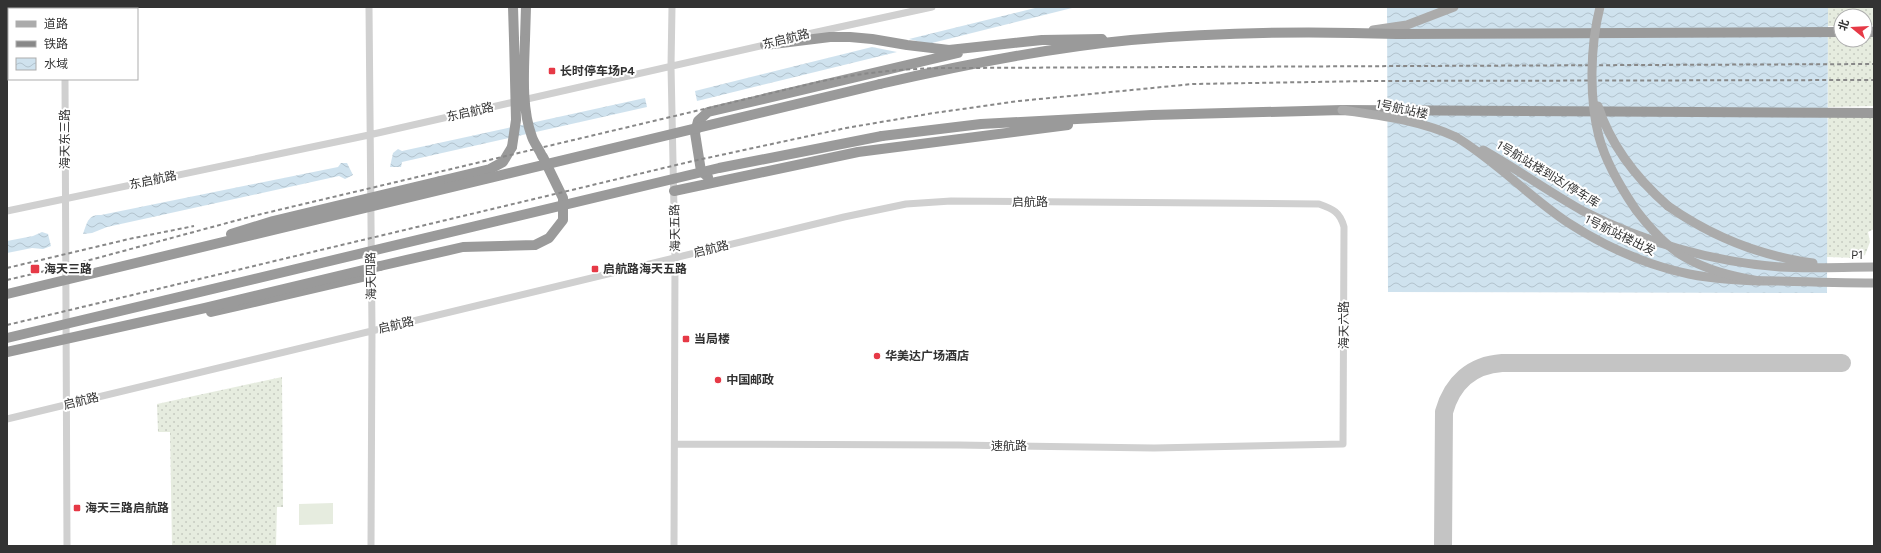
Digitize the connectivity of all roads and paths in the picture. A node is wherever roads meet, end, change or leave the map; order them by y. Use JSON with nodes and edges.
{"nodes":[{"id":1,"x":369,"y":7,"type":"edge"},
{"id":2,"x":513,"y":7,"type":"edge"},
{"id":3,"x":526,"y":7,"type":"edge"},
{"id":4,"x":672,"y":7,"type":"edge"},
{"id":5,"x":932,"y":7,"type":"edge"},
{"id":6,"x":1454,"y":7,"type":"edge"},
{"id":7,"x":1600,"y":7,"type":"edge"},
{"id":8,"x":1606,"y":7,"type":"edge"},
{"id":9,"x":1343,"y":32,"type":"junction"},
{"id":10,"x":1833,"y":32,"type":"edge"},
{"id":11,"x":1130,"y":40,"type":"junction"},
{"id":12,"x":765,"y":45,"type":"junction"},
{"id":13,"x":976,"y":48,"type":"junction"},
{"id":14,"x":1594,"y":48,"type":"junction"},
{"id":15,"x":671,"y":66,"type":"junction"},
{"id":16,"x":65,"y":80,"type":"edge"},
{"id":17,"x":1593,"y":89,"type":"junction"},
{"id":18,"x":1342,"y":110,"type":"junction"},
{"id":19,"x":1874,"y":113,"type":"edge"},
{"id":20,"x":1152,"y":115,"type":"junction"},
{"id":21,"x":369,"y":135,"type":"junction"},
{"id":22,"x":1456,"y":137,"type":"junction"},
{"id":23,"x":724,"y":180,"type":"junction"},
{"id":24,"x":674,"y":191,"type":"junction"},
{"id":25,"x":65,"y":199,"type":"junction"},
{"id":26,"x":1334,"y":209,"type":"joint"},
{"id":27,"x":7,"y":211,"type":"edge"},
{"id":28,"x":190,"y":250,"type":"junction"},
{"id":29,"x":675,"y":258,"type":"junction"},
{"id":30,"x":1840,"y":267,"type":"junction"},
{"id":31,"x":1874,"y":267,"type":"edge"},
{"id":32,"x":371,"y":275,"type":"junction"},
{"id":33,"x":1759,"y":281,"type":"junction"},
{"id":34,"x":1874,"y":283,"type":"edge"},
{"id":35,"x":7,"y":294,"type":"edge"},
{"id":36,"x":372,"y":330,"type":"junction"},
{"id":37,"x":95,"y":332,"type":"junction"},
{"id":38,"x":7,"y":338,"type":"edge"},
{"id":39,"x":7,"y":352,"type":"edge"},
{"id":40,"x":67,"y":405,"type":"junction"},
{"id":41,"x":7,"y":419,"type":"edge"},
{"id":42,"x":675,"y":444,"type":"junction"},
{"id":43,"x":1343,"y":444,"type":"joint"},
{"id":44,"x":67,"y":546,"type":"edge"},
{"id":45,"x":371,"y":546,"type":"edge"},
{"id":46,"x":674,"y":546,"type":"edge"}],
"edges":[{"from":1,"to":21,"type":"street","name":"海天四路"},
{"from":2,"to":28,"type":"highway","bridge":true},
{"from":3,"to":37,"type":"highway","bridge":true},
{"from":4,"to":15,"type":"street","name":"海天五路"},
{"from":5,"to":12,"type":"street","name":"东启航路"},
{"from":6,"to":9,"type":"main road"},
{"from":7,"to":14,"type":"main road","bridge":true},
{"from":8,"to":14,"type":"main road","bridge":true},
{"from":9,"to":10,"type":"highway"},
{"from":9,"to":11,"type":"highway"},
{"from":11,"to":13,"type":"highway"},
{"from":11,"to":28,"type":"highway","bridge":true},
{"from":12,"to":13,"type":"highway"},
{"from":12,"to":15,"type":"street","name":"东启航路"},
{"from":13,"to":23,"type":"highway"},
{"from":14,"to":17,"type":"main road","bridge":true},
{"from":15,"to":21,"type":"street","name":"东启航路"},
{"from":15,"to":24,"type":"street","name":"海天五路"},
{"from":16,"to":25,"type":"street","name":"海天东三路"},
{"from":17,"to":30,"type":"main road","bridge":true},
{"from":17,"to":33,"type":"main road","bridge":true},
{"from":18,"to":19,"type":"highway","bridge":true},
{"from":18,"to":20,"type":"highway"},
{"from":18,"to":22,"type":"main road","name":"1号航站楼","bridge":true},
{"from":20,"to":23,"type":"highway"},
{"from":20,"to":38,"type":"highway","bridge":true},
{"from":21,"to":25,"type":"street","name":"东启航路"},
{"from":21,"to":32,"type":"street","name":"海天四路"},
{"from":22,"to":30,"type":"main road","name":"1号航站楼到达/停车库","bridge":true},
{"from":22,"to":33,"type":"main road","name":"1号航站楼出发","bridge":true},
{"from":23,"to":24,"type":"highway"},
{"from":24,"to":29,"type":"street","name":"海天五路"},
{"from":25,"to":27,"type":"street","name":"东启航路"},
{"from":25,"to":40,"type":"street"},
{"from":26,"to":29,"type":"street","name":"启航路"},
{"from":26,"to":43,"type":"street","name":"海天六路"},
{"from":28,"to":35,"type":"highway","bridge":true},
{"from":29,"to":36,"type":"street","name":"启航路"},
{"from":29,"to":42,"type":"street","name":"海天五路"},
{"from":30,"to":31,"type":"main road","name":"P1"},
{"from":32,"to":36,"type":"street","name":"海天四路"},
{"from":32,"to":37,"type":"highway","bridge":true},
{"from":33,"to":34,"type":"main road","name":"1号航站楼出发"},
{"from":36,"to":40,"type":"street","name":"启航路"},
{"from":36,"to":45,"type":"street","name":"海天四路"},
{"from":37,"to":39,"type":"highway","bridge":true},
{"from":40,"to":41,"type":"street","name":"启航路"},
{"from":40,"to":44,"type":"street"},
{"from":42,"to":43,"type":"street","name":"速航路"},
{"from":42,"to":46,"type":"street","name":"海天五路"}]}
